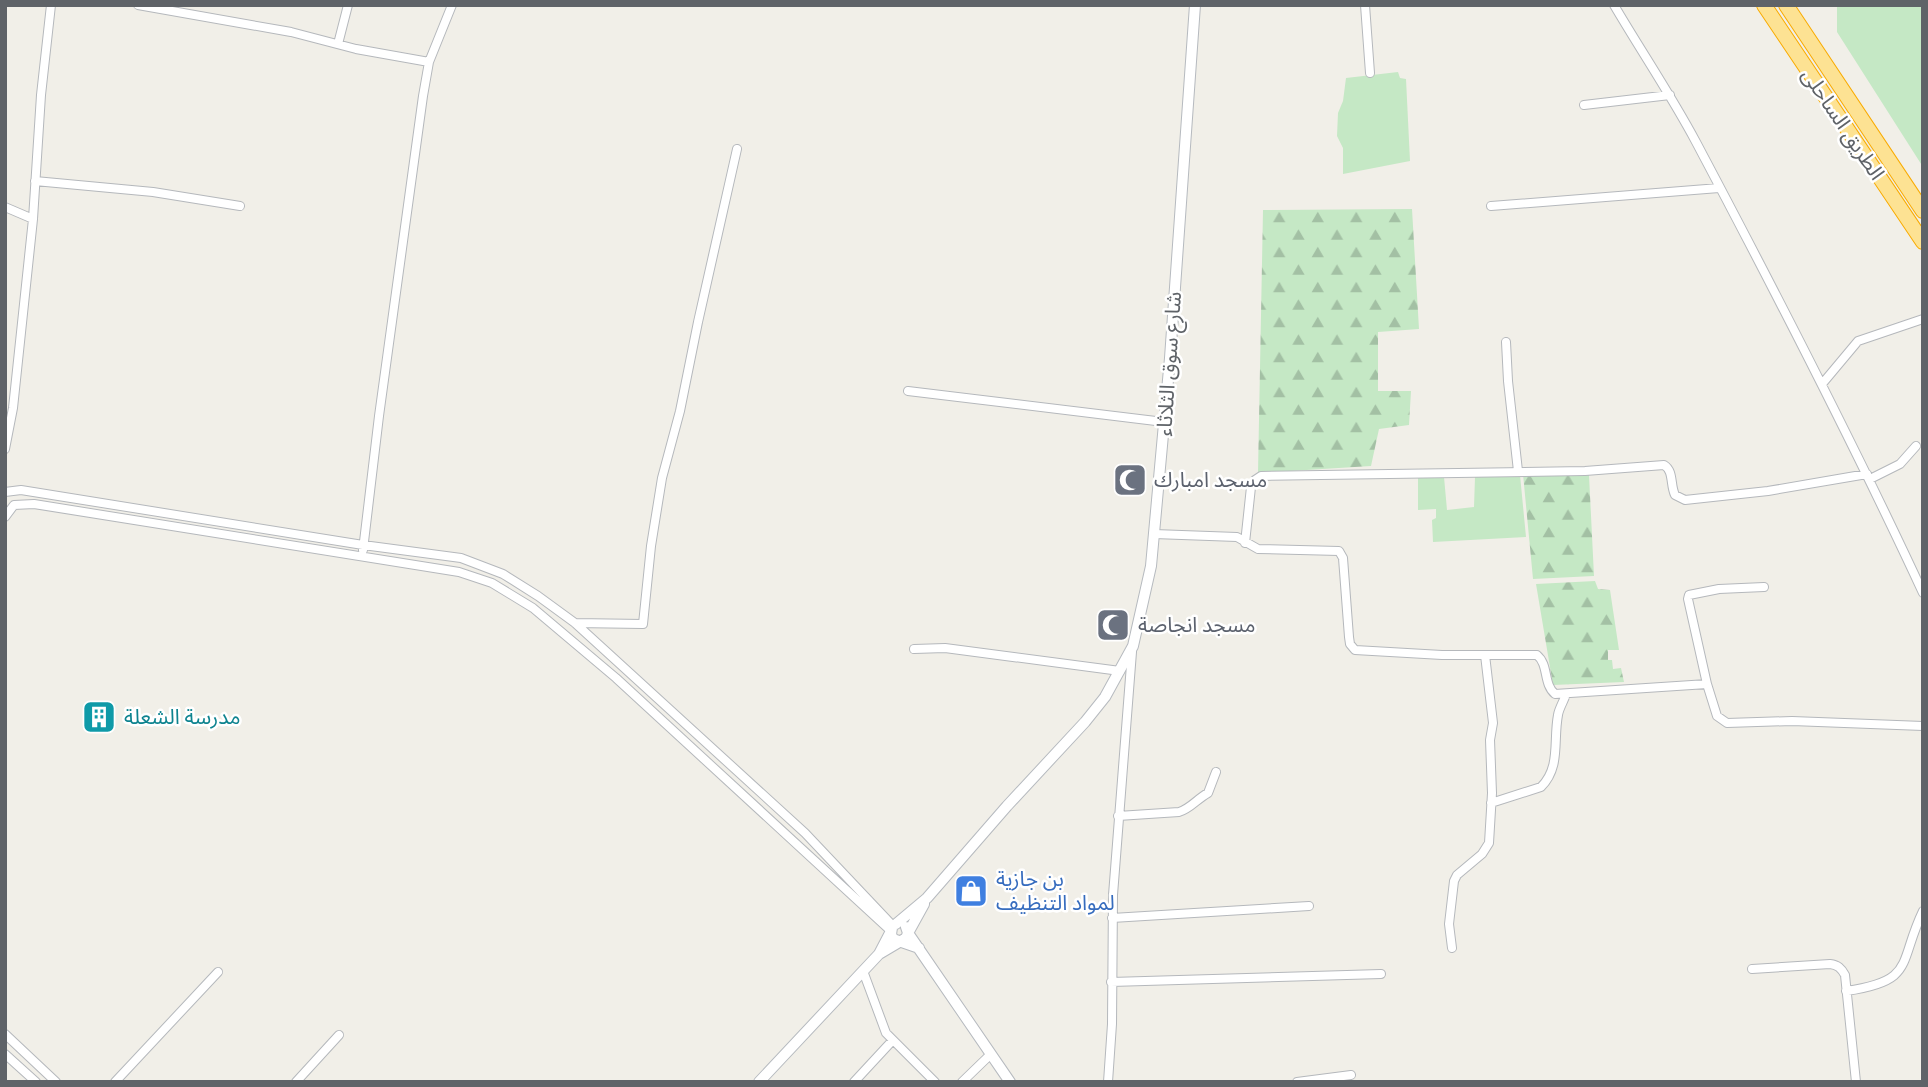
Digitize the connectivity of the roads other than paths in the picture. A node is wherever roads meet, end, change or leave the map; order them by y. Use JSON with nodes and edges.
{"nodes":[{"id":1,"x":51,"y":5,"type":"edge"},
{"id":2,"x":138,"y":5,"type":"edge"},
{"id":3,"x":348,"y":5,"type":"edge"},
{"id":4,"x":452,"y":5,"type":"edge"},
{"id":5,"x":1195,"y":5,"type":"edge"},
{"id":6,"x":1365,"y":5,"type":"edge"},
{"id":7,"x":1614,"y":5,"type":"edge"},
{"id":8,"x":1764,"y":5,"type":"edge"},
{"id":9,"x":1786,"y":5,"type":"edge"},
{"id":10,"x":1798,"y":22,"type":"junction"},
{"id":11,"x":1782,"y":33,"type":"junction"},
{"id":12,"x":338,"y":44,"type":"junction"},
{"id":13,"x":429,"y":62,"type":"junction"},
{"id":14,"x":1370,"y":73,"type":"dead end"},
{"id":15,"x":1670,"y":95,"type":"junction"},
{"id":16,"x":1584,"y":106,"type":"dead end"},
{"id":17,"x":737,"y":149,"type":"dead end"},
{"id":18,"x":35,"y":181,"type":"junction"},
{"id":19,"x":1719,"y":188,"type":"junction"},
{"id":20,"x":240,"y":206,"type":"dead end"},
{"id":21,"x":1491,"y":206,"type":"dead end"},
{"id":22,"x":5,"y":207,"type":"edge"},
{"id":23,"x":1923,"y":211,"type":"edge"},
{"id":24,"x":33,"y":219,"type":"junction"},
{"id":25,"x":1923,"y":242,"type":"edge"},
{"id":26,"x":1923,"y":318,"type":"edge"},
{"id":27,"x":1506,"y":341,"type":"dead end"},
{"id":28,"x":1822,"y":384,"type":"junction"},
{"id":29,"x":908,"y":391,"type":"dead end"},
{"id":30,"x":1164,"y":422,"type":"junction"},
{"id":31,"x":1916,"y":446,"type":"dead end"},
{"id":32,"x":5,"y":449,"type":"edge"},
{"id":33,"x":1518,"y":471,"type":"junction"},
{"id":34,"x":1869,"y":476,"type":"junction"},
{"id":35,"x":5,"y":493,"type":"edge"},
{"id":36,"x":15,"y":505,"type":"junction"},
{"id":37,"x":179,"y":514,"type":"junction"},
{"id":38,"x":5,"y":517,"type":"edge"},
{"id":39,"x":178,"y":526,"type":"junction"},
{"id":40,"x":1154,"y":534,"type":"junction"},
{"id":41,"x":1245,"y":543,"type":"junction"},
{"id":42,"x":363,"y":545,"type":"junction"},
{"id":43,"x":363,"y":558,"type":"junction"},
{"id":44,"x":1764,"y":587,"type":"dead end"},
{"id":45,"x":1923,"y":593,"type":"edge"},
{"id":46,"x":575,"y":624,"type":"junction"},
{"id":47,"x":1133,"y":646,"type":"junction"},
{"id":48,"x":914,"y":649,"type":"dead end"},
{"id":49,"x":1485,"y":655,"type":"junction"},
{"id":50,"x":1120,"y":671,"type":"junction"},
{"id":51,"x":1707,"y":684,"type":"junction"},
{"id":52,"x":1566,"y":694,"type":"junction"},
{"id":53,"x":1923,"y":726,"type":"edge"},
{"id":54,"x":704,"y":740,"type":"junction"},
{"id":55,"x":695,"y":752,"type":"junction"},
{"id":56,"x":1216,"y":772,"type":"dead end"},
{"id":57,"x":1491,"y":803,"type":"junction"},
{"id":58,"x":1118,"y":816,"type":"junction"},
{"id":59,"x":927,"y":898,"type":"junction"},
{"id":60,"x":1309,"y":906,"type":"dead end"},
{"id":61,"x":1923,"y":911,"type":"edge"},
{"id":62,"x":1112,"y":918,"type":"junction"},
{"id":63,"x":893,"y":927,"type":"junction"},
{"id":64,"x":908,"y":933,"type":"junction"},
{"id":65,"x":898,"y":941,"type":"junction"},
{"id":66,"x":919,"y":948,"type":"junction"},
{"id":67,"x":1452,"y":948,"type":"dead end"},
{"id":68,"x":879,"y":954,"type":"junction"},
{"id":69,"x":1752,"y":969,"type":"dead end"},
{"id":70,"x":863,"y":971,"type":"junction"},
{"id":71,"x":218,"y":972,"type":"dead end"},
{"id":72,"x":1381,"y":974,"type":"dead end"},
{"id":73,"x":1111,"y":982,"type":"junction"},
{"id":74,"x":1846,"y":991,"type":"junction"},
{"id":75,"x":5,"y":1034,"type":"edge"},
{"id":76,"x":339,"y":1035,"type":"dead end"},
{"id":77,"x":892,"y":1041,"type":"junction"},
{"id":78,"x":5,"y":1054,"type":"edge"},
{"id":79,"x":991,"y":1054,"type":"junction"},
{"id":80,"x":1351,"y":1075,"type":"dead end"},
{"id":81,"x":36,"y":1082,"type":"edge"},
{"id":82,"x":56,"y":1082,"type":"edge"},
{"id":83,"x":115,"y":1082,"type":"edge"},
{"id":84,"x":296,"y":1082,"type":"edge"},
{"id":85,"x":758,"y":1082,"type":"edge"},
{"id":86,"x":854,"y":1082,"type":"edge"},
{"id":87,"x":935,"y":1082,"type":"edge"},
{"id":88,"x":962,"y":1082,"type":"edge"},
{"id":89,"x":1010,"y":1082,"type":"edge"},
{"id":90,"x":1108,"y":1082,"type":"edge"},
{"id":91,"x":1297,"y":1082,"type":"edge"},
{"id":92,"x":1856,"y":1082,"type":"edge"}],
"edges":[{"from":1,"to":18,"type":"street"},
{"from":2,"to":12,"type":"street"},
{"from":3,"to":12,"type":"street"},
{"from":4,"to":13,"type":"street"},
{"from":5,"to":30,"type":"street","name":"شارع سوق الثلاثاء"},
{"from":6,"to":14,"type":"street"},
{"from":7,"to":15,"type":"street"},
{"from":8,"to":11,"type":"highway","name":"الطريق الساحلى"},
{"from":9,"to":10,"type":"highway","name":"الطريق الساحلى"},
{"from":10,"to":11,"type":"highway"},
{"from":10,"to":23,"type":"highway","name":"الطريق الساحلى"},
{"from":11,"to":25,"type":"highway","name":"الطريق الساحلى"},
{"from":12,"to":13,"type":"street"},
{"from":13,"to":42,"type":"street"},
{"from":15,"to":16,"type":"street"},
{"from":15,"to":19,"type":"street"},
{"from":17,"to":46,"type":"street"},
{"from":18,"to":20,"type":"street"},
{"from":18,"to":24,"type":"street"},
{"from":19,"to":21,"type":"street"},
{"from":19,"to":28,"type":"street"},
{"from":22,"to":24,"type":"street"},
{"from":24,"to":32,"type":"street"},
{"from":26,"to":28,"type":"street"},
{"from":27,"to":33,"type":"street"},
{"from":28,"to":34,"type":"street"},
{"from":29,"to":30,"type":"street"},
{"from":30,"to":40,"type":"street","name":"شارع سوق الثلاثاء"},
{"from":31,"to":34,"type":"street"},
{"from":33,"to":34,"type":"street"},
{"from":33,"to":41,"type":"street"},
{"from":34,"to":45,"type":"street"},
{"from":35,"to":36,"type":"street"},
{"from":35,"to":37,"type":"street"},
{"from":36,"to":38,"type":"street"},
{"from":36,"to":39,"type":"street"},
{"from":37,"to":39,"type":"street"},
{"from":37,"to":42,"type":"street"},
{"from":39,"to":43,"type":"street"},
{"from":40,"to":41,"type":"street"},
{"from":40,"to":47,"type":"street","name":"شارع سوق الثلاثاء"},
{"from":41,"to":49,"type":"street"},
{"from":42,"to":43,"type":"street"},
{"from":42,"to":46,"type":"street"},
{"from":43,"to":55,"type":"street"},
{"from":44,"to":51,"type":"street"},
{"from":46,"to":54,"type":"street"},
{"from":47,"to":50,"type":"street","name":"شارع سوق الثلاثاء"},
{"from":47,"to":58,"type":"street"},
{"from":48,"to":50,"type":"street"},
{"from":49,"to":52,"type":"street"},
{"from":49,"to":57,"type":"street"},
{"from":50,"to":59,"type":"street","name":"شارع سوق الثلاثاء"},
{"from":51,"to":52,"type":"street"},
{"from":51,"to":53,"type":"street"},
{"from":52,"to":57,"type":"street"},
{"from":54,"to":55,"type":"street"},
{"from":54,"to":63,"type":"street"},
{"from":55,"to":63,"type":"street"},
{"from":56,"to":58,"type":"street"},
{"from":57,"to":67,"type":"street"},
{"from":58,"to":62,"type":"street"},
{"from":59,"to":63,"type":"street"},
{"from":59,"to":64,"type":"street"},
{"from":60,"to":62,"type":"street"},
{"from":61,"to":74,"type":"street"},
{"from":62,"to":73,"type":"street"},
{"from":63,"to":64,"type":"street"},
{"from":63,"to":65,"type":"street"},
{"from":63,"to":68,"type":"street"},
{"from":64,"to":65,"type":"street"},
{"from":64,"to":66,"type":"street"},
{"from":65,"to":66,"type":"street"},
{"from":65,"to":68,"type":"street"},
{"from":66,"to":79,"type":"street"},
{"from":68,"to":70,"type":"street"},
{"from":69,"to":74,"type":"street"},
{"from":70,"to":77,"type":"street"},
{"from":70,"to":85,"type":"street"},
{"from":71,"to":83,"type":"street"},
{"from":72,"to":73,"type":"street"},
{"from":73,"to":90,"type":"street"},
{"from":74,"to":92,"type":"street"},
{"from":75,"to":82,"type":"street"},
{"from":76,"to":84,"type":"street"},
{"from":77,"to":86,"type":"street"},
{"from":77,"to":87,"type":"street"},
{"from":78,"to":81,"type":"street"},
{"from":79,"to":88,"type":"street"},
{"from":79,"to":89,"type":"street"},
{"from":80,"to":91,"type":"street"}]}
